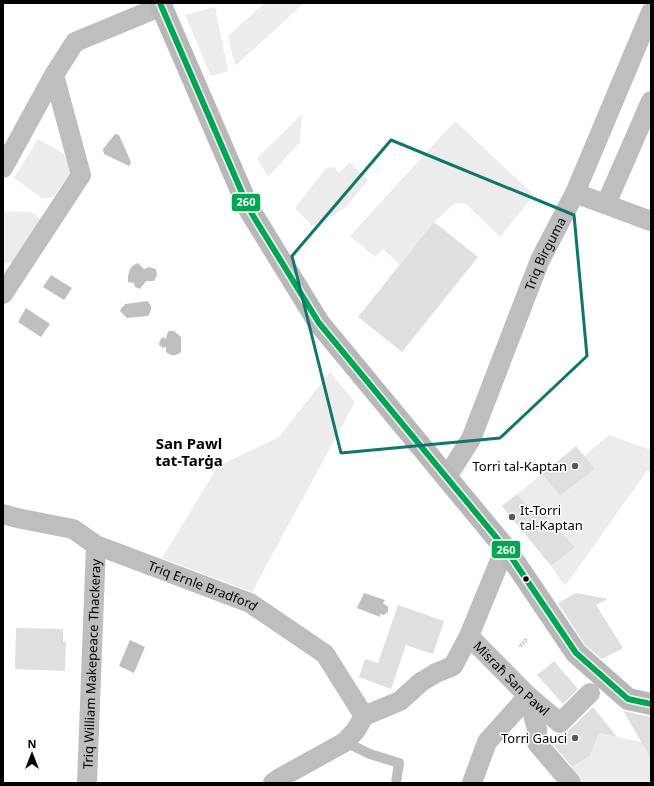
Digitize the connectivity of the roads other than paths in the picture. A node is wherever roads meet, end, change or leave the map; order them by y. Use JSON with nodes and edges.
{"nodes":[{"id":1,"x":161,"y":4,"type":"edge"},
{"id":2,"x":649,"y":24,"type":"edge"},
{"id":3,"x":54,"y":75,"type":"junction"},
{"id":4,"x":651,"y":101,"type":"edge"},
{"id":5,"x":3,"y":168,"type":"edge"},
{"id":6,"x":576,"y":193,"type":"junction"},
{"id":7,"x":606,"y":204,"type":"junction"},
{"id":8,"x":651,"y":221,"type":"edge"},
{"id":9,"x":6,"y":284,"type":"edge"},
{"id":10,"x":446,"y":478,"type":"junction"},
{"id":11,"x":3,"y":514,"type":"edge"},
{"id":12,"x":96,"y":545,"type":"junction"},
{"id":13,"x":505,"y":548,"type":"junction"},
{"id":14,"x":469,"y":636,"type":"junction"},
{"id":15,"x":590,"y":693,"type":"dead end"},
{"id":16,"x":528,"y":696,"type":"junction"},
{"id":17,"x":651,"y":704,"type":"edge"},
{"id":18,"x":364,"y":716,"type":"junction"},
{"id":19,"x":345,"y":742,"type":"junction"},
{"id":20,"x":87,"y":783,"type":"edge"},
{"id":21,"x":273,"y":783,"type":"edge"},
{"id":22,"x":396,"y":783,"type":"edge"},
{"id":23,"x":472,"y":783,"type":"edge"},
{"id":24,"x":571,"y":783,"type":"edge"}],
"edges":[{"from":1,"to":3,"type":"street"},
{"from":1,"to":10,"type":"main road"},
{"from":2,"to":6,"type":"street","name":"Triq Birguma"},
{"from":3,"to":5,"type":"street"},
{"from":3,"to":9,"type":"street"},
{"from":4,"to":7,"type":"street"},
{"from":6,"to":7,"type":"street"},
{"from":6,"to":10,"type":"street","name":"Triq Birguma"},
{"from":7,"to":8,"type":"street"},
{"from":10,"to":13,"type":"main road"},
{"from":11,"to":12,"type":"street","name":"Triq Ernle Bradford"},
{"from":12,"to":18,"type":"street","name":"Triq Ernle Bradford"},
{"from":12,"to":20,"type":"street","name":"Triq William Makepeace Thackeray"},
{"from":13,"to":14,"type":"street","name":"Misraħ San Pawl"},
{"from":13,"to":17,"type":"main road"},
{"from":14,"to":16,"type":"street","name":"Misraħ San Pawl"},
{"from":14,"to":18,"type":"street"},
{"from":15,"to":16,"type":"street","name":"Misraħ San Pawl"},
{"from":16,"to":23,"type":"street"},
{"from":16,"to":24,"type":"street"},
{"from":18,"to":19,"type":"street"},
{"from":19,"to":21,"type":"street"},
{"from":19,"to":22,"type":"lane"}]}
